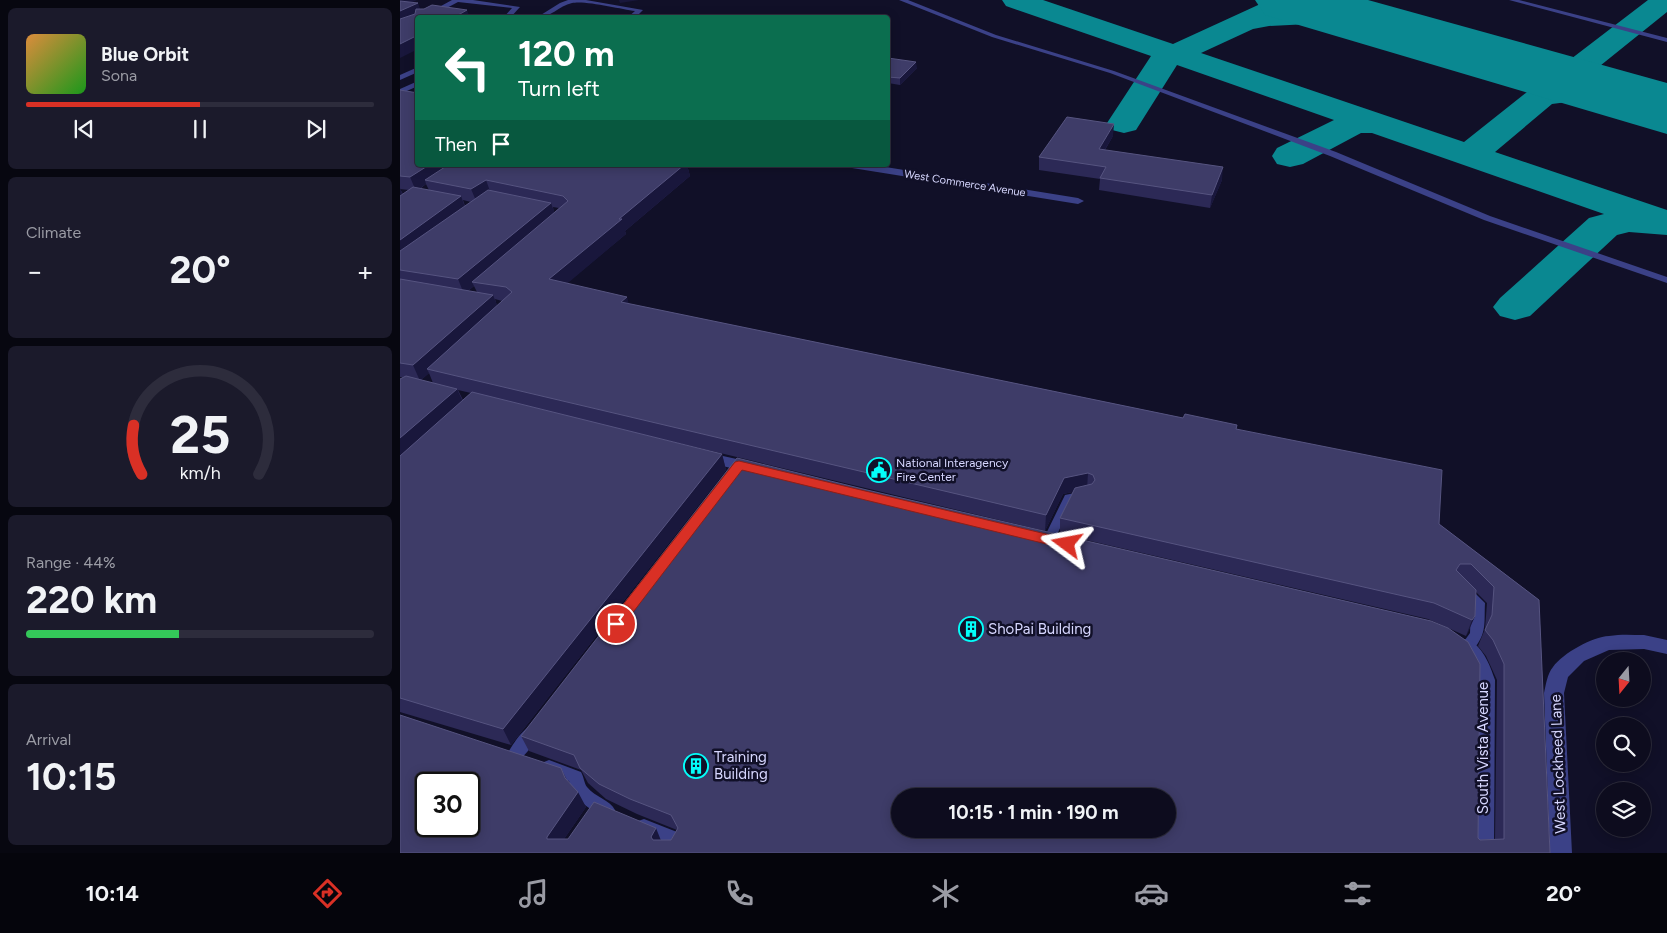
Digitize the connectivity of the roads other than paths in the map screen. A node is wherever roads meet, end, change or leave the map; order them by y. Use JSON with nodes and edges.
{"nodes":[{"id":1,"x":574,"y":0,"type":"edge"},
{"id":2,"x":902,"y":0,"type":"edge"},
{"id":3,"x":1512,"y":0,"type":"edge"},
{"id":4,"x":428,"y":15,"type":"edge"},
{"id":5,"x":509,"y":15,"type":"edge"},
{"id":6,"x":544,"y":15,"type":"edge"},
{"id":7,"x":634,"y":15,"type":"edge"},
{"id":8,"x":1667,"y":40,"type":"edge"},
{"id":9,"x":400,"y":71,"type":"edge"},
{"id":10,"x":414,"y":71,"type":"edge"},
{"id":11,"x":400,"y":78,"type":"edge"},
{"id":12,"x":415,"y":84,"type":"edge"},
{"id":13,"x":400,"y":92,"type":"edge"},
{"id":14,"x":865,"y":167,"type":"edge"},
{"id":15,"x":1078,"y":201,"type":"dead end"},
{"id":16,"x":1667,"y":280,"type":"edge"},
{"id":17,"x":692,"y":453,"type":"edge"},
{"id":18,"x":739,"y":465,"type":"junction"},
{"id":19,"x":767,"y":472,"type":"edge"},
{"id":20,"x":727,"y":480,"type":"edge"},
{"id":21,"x":1087,"y":495,"type":"edge"},
{"id":22,"x":1030,"y":535,"type":"edge"},
{"id":23,"x":1049,"y":540,"type":"junction"},
{"id":24,"x":1068,"y":544,"type":"edge"},
{"id":25,"x":1459,"y":586,"type":"edge"},
{"id":26,"x":1451,"y":636,"type":"edge"},
{"id":27,"x":1667,"y":646,"type":"edge"},
{"id":28,"x":1468,"y":647,"type":"junction"},
{"id":29,"x":544,"y":717,"type":"edge"},
{"id":30,"x":497,"y":749,"type":"edge"},
{"id":31,"x":515,"y":755,"type":"junction"},
{"id":32,"x":598,"y":806,"type":"junction"},
{"id":33,"x":587,"y":822,"type":"edge"},
{"id":34,"x":668,"y":853,"type":"edge"},
{"id":35,"x":1483,"y":853,"type":"edge"},
{"id":36,"x":1561,"y":853,"type":"edge"}],
"edges":[{"from":1,"to":6,"type":"lane"},
{"from":1,"to":7,"type":"lane"},
{"from":2,"to":16,"type":"lane"},
{"from":3,"to":8,"type":"lane"},
{"from":4,"to":5,"type":"lane"},
{"from":9,"to":10,"type":"lane"},
{"from":10,"to":11,"type":"lane"},
{"from":12,"to":13,"type":"lane"},
{"from":14,"to":15,"type":"street","name":"West Commerce Avenue"},
{"from":17,"to":18,"type":"street"},
{"from":18,"to":19,"type":"street"},
{"from":18,"to":20,"type":"lane"},
{"from":21,"to":23,"type":"lane"},
{"from":22,"to":23,"type":"street"},
{"from":23,"to":24,"type":"street"},
{"from":25,"to":28,"type":"lane"},
{"from":26,"to":28,"type":"street"},
{"from":27,"to":36,"type":"street","name":"West Lockheed Lane"},
{"from":28,"to":35,"type":"street","name":"South Vista Avenue"},
{"from":29,"to":31,"type":"lane"},
{"from":30,"to":31,"type":"lane"},
{"from":31,"to":32,"type":"lane"},
{"from":32,"to":33,"type":"lane"},
{"from":32,"to":34,"type":"lane"}]}
